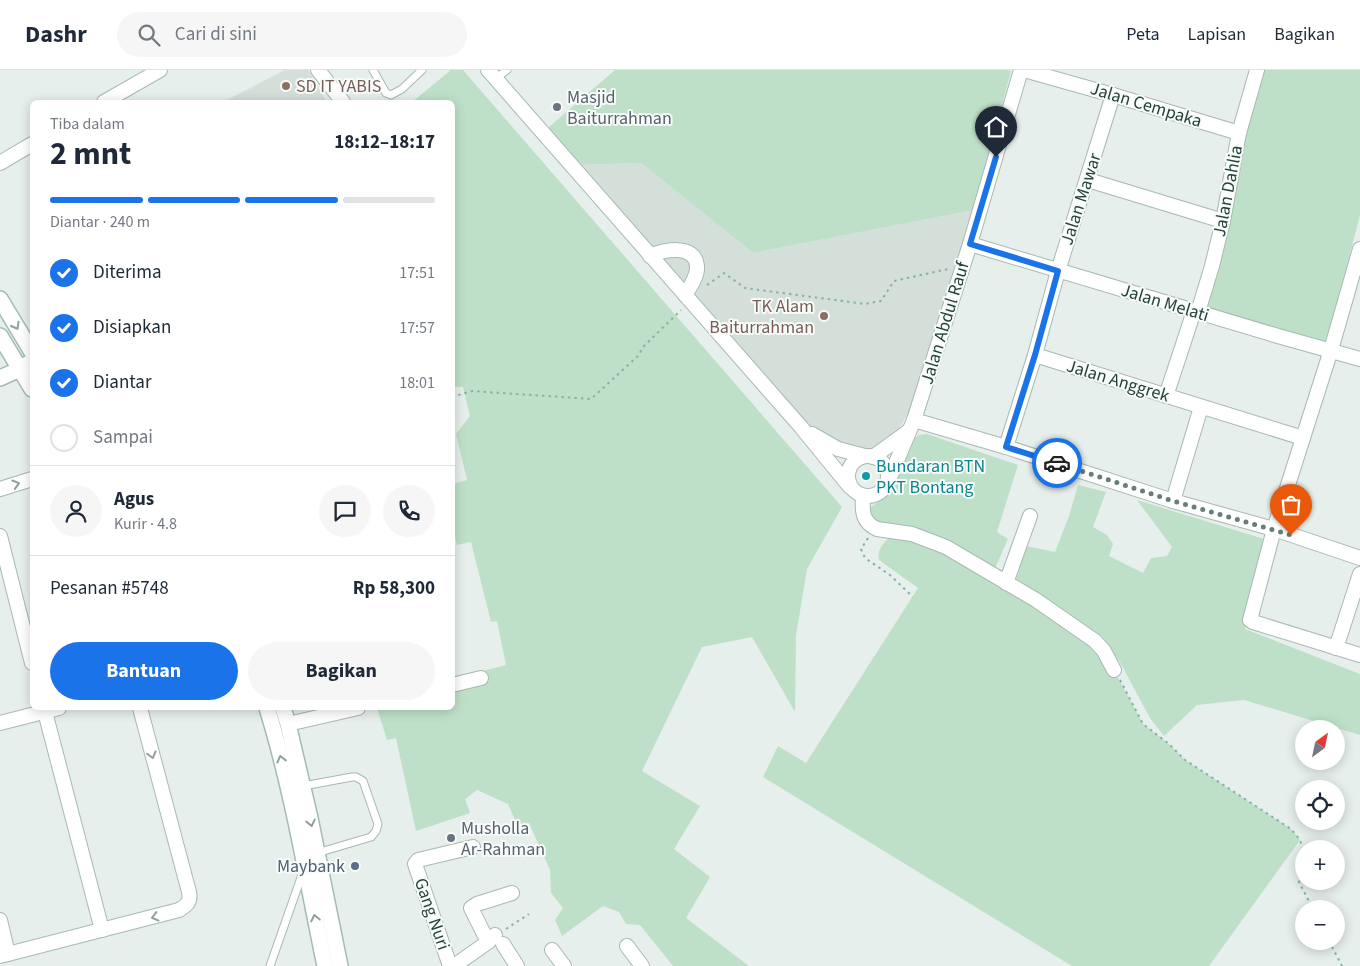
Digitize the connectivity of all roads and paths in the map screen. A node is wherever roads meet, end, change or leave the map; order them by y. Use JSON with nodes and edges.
{"nodes":[{"id":1,"x":160,"y":70,"type":"edge"},
{"id":2,"x":318,"y":70,"type":"edge"},
{"id":3,"x":374,"y":70,"type":"edge"},
{"id":4,"x":422,"y":70,"type":"edge"},
{"id":5,"x":506,"y":70,"type":"edge"},
{"id":6,"x":1023,"y":70,"type":"edge"},
{"id":7,"x":1257,"y":70,"type":"edge"},
{"id":8,"x":491,"y":74,"type":"edge"},
{"id":9,"x":1113,"y":95,"type":"junction"},
{"id":10,"x":108,"y":100,"type":"edge"},
{"id":11,"x":341,"y":100,"type":"edge"},
{"id":12,"x":1239,"y":134,"type":"junction"},
{"id":13,"x":30,"y":145,"type":"edge"},
{"id":14,"x":0,"y":163,"type":"edge"},
{"id":15,"x":1088,"y":180,"type":"junction"},
{"id":16,"x":1223,"y":221,"type":"junction"},
{"id":17,"x":970,"y":244,"type":"junction"},
{"id":18,"x":1360,"y":249,"type":"edge"},
{"id":19,"x":650,"y":256,"type":"junction"},
{"id":20,"x":963,"y":266,"type":"junction"},
{"id":21,"x":1058,"y":271,"type":"junction"},
{"id":22,"x":694,"y":278,"type":"junction"},
{"id":23,"x":688,"y":298,"type":"junction"},
{"id":24,"x":0,"y":299,"type":"edge"},
{"id":25,"x":1196,"y":312,"type":"junction"},
{"id":26,"x":0,"y":336,"type":"edge"},
{"id":27,"x":30,"y":349,"type":"edge"},
{"id":28,"x":1331,"y":350,"type":"junction"},
{"id":29,"x":1035,"y":355,"type":"junction"},
{"id":30,"x":1360,"y":359,"type":"edge"},
{"id":31,"x":26,"y":365,"type":"edge"},
{"id":32,"x":0,"y":378,"type":"edge"},
{"id":33,"x":30,"y":381,"type":"edge"},
{"id":34,"x":455,"y":396,"type":"edge"},
{"id":35,"x":1166,"y":396,"type":"junction"},
{"id":36,"x":1201,"y":407,"type":"junction"},
{"id":37,"x":912,"y":425,"type":"junction"},
{"id":38,"x":801,"y":427,"type":"junction"},
{"id":39,"x":1303,"y":438,"type":"junction"},
{"id":40,"x":1006,"y":447,"type":"junction"},
{"id":41,"x":869,"y":456,"type":"junction"},
{"id":42,"x":30,"y":480,"type":"edge"},
{"id":43,"x":888,"y":482,"type":"junction"},
{"id":44,"x":850,"y":487,"type":"junction"},
{"id":45,"x":0,"y":488,"type":"edge"},
{"id":46,"x":863,"y":496,"type":"junction"},
{"id":47,"x":1173,"y":501,"type":"junction"},
{"id":48,"x":1030,"y":516,"type":"dead end"},
{"id":49,"x":874,"y":527,"type":"junction"},
{"id":50,"x":1274,"y":530,"type":"junction"},
{"id":51,"x":0,"y":536,"type":"edge"},
{"id":52,"x":1360,"y":558,"type":"edge"},
{"id":53,"x":1360,"y":574,"type":"edge"},
{"id":54,"x":1006,"y":583,"type":"junction"},
{"id":55,"x":913,"y":597,"type":"dead end"},
{"id":56,"x":1336,"y":648,"type":"junction"},
{"id":57,"x":30,"y":655,"type":"edge"},
{"id":58,"x":1360,"y":655,"type":"edge"},
{"id":59,"x":1114,"y":670,"type":"joint"},
{"id":60,"x":481,"y":678,"type":"dead end"},
{"id":61,"x":455,"y":684,"type":"edge"},
{"id":62,"x":46,"y":710,"type":"edge"},
{"id":63,"x":49,"y":710,"type":"edge"},
{"id":64,"x":141,"y":710,"type":"edge"},
{"id":65,"x":267,"y":710,"type":"edge"},
{"id":66,"x":284,"y":710,"type":"edge"},
{"id":67,"x":349,"y":710,"type":"edge"},
{"id":68,"x":0,"y":723,"type":"edge"},
{"id":69,"x":288,"y":724,"type":"junction"},
{"id":70,"x":303,"y":786,"type":"junction"},
{"id":71,"x":1300,"y":840,"type":"edge"},
{"id":72,"x":473,"y":847,"type":"dead end"},
{"id":73,"x":317,"y":853,"type":"junction"},
{"id":74,"x":304,"y":868,"type":"junction"},
{"id":75,"x":512,"y":893,"type":"dead end"},
{"id":76,"x":529,"y":914,"type":"dead end"},
{"id":77,"x":0,"y":920,"type":"edge"},
{"id":78,"x":102,"y":930,"type":"junction"},
{"id":79,"x":495,"y":940,"type":"junction"},
{"id":80,"x":627,"y":946,"type":"dead end"},
{"id":81,"x":552,"y":950,"type":"dead end"},
{"id":82,"x":1334,"y":950,"type":"edge"},
{"id":83,"x":4,"y":955,"type":"edge"},
{"id":84,"x":270,"y":966,"type":"edge"},
{"id":85,"x":325,"y":966,"type":"edge"},
{"id":86,"x":340,"y":966,"type":"edge"},
{"id":87,"x":452,"y":966,"type":"edge"},
{"id":88,"x":517,"y":966,"type":"edge"},
{"id":89,"x":564,"y":966,"type":"edge"},
{"id":90,"x":642,"y":966,"type":"edge"},
{"id":91,"x":1342,"y":966,"type":"edge"}],
"edges":[{"from":1,"to":10,"type":"street"},
{"from":2,"to":11,"type":"street"},
{"from":3,"to":4,"type":"lane"},
{"from":5,"to":8,"type":"lane"},
{"from":6,"to":9,"type":"street","name":"Jalan Cempaka"},
{"from":6,"to":17,"type":"street","name":"Jalan Abdul Rauf"},
{"from":7,"to":12,"type":"street","name":"Jalan Dahlia"},
{"from":8,"to":19,"type":"street"},
{"from":9,"to":12,"type":"street","name":"Jalan Cempaka"},
{"from":9,"to":15,"type":"street","name":"Jalan Mawar"},
{"from":12,"to":16,"type":"street","name":"Jalan Dahlia"},
{"from":13,"to":14,"type":"street"},
{"from":15,"to":16,"type":"street"},
{"from":15,"to":21,"type":"street","name":"Jalan Mawar"},
{"from":16,"to":25,"type":"street","name":"Jalan Dahlia"},
{"from":17,"to":20,"type":"street","name":"Jalan Abdul Rauf"},
{"from":17,"to":21,"type":"street","name":"Jalan Melati"},
{"from":18,"to":28,"type":"street"},
{"from":19,"to":22,"type":"street"},
{"from":19,"to":23,"type":"street"},
{"from":20,"to":22,"type":"path"},
{"from":20,"to":37,"type":"street","name":"Jalan Abdul Rauf"},
{"from":21,"to":25,"type":"street","name":"Jalan Melati"},
{"from":21,"to":29,"type":"street","name":"Jalan Mawar"},
{"from":22,"to":23,"type":"street"},
{"from":23,"to":34,"type":"path"},
{"from":23,"to":38,"type":"street"},
{"from":24,"to":27,"type":"main road","one_way":true},
{"from":25,"to":28,"type":"street","name":"Jalan Melati"},
{"from":25,"to":35,"type":"street","name":"Jalan Dahlia"},
{"from":26,"to":31,"type":"main road"},
{"from":28,"to":30,"type":"street","name":"Jalan Melati"},
{"from":28,"to":39,"type":"street"},
{"from":29,"to":35,"type":"street","name":"Jalan Anggrek"},
{"from":29,"to":40,"type":"street","name":"Jalan Mawar"},
{"from":31,"to":32,"type":"main road"},
{"from":31,"to":33,"type":"main road"},
{"from":35,"to":36,"type":"street","name":"Jalan Anggrek"},
{"from":36,"to":39,"type":"street","name":"Jalan Anggrek"},
{"from":36,"to":47,"type":"street"},
{"from":37,"to":40,"type":"street"},
{"from":37,"to":41,"type":"street"},
{"from":37,"to":43,"type":"street","name":"Jalan Abdul Rauf"},
{"from":38,"to":41,"type":"street"},
{"from":38,"to":44,"type":"street"},
{"from":39,"to":50,"type":"street"},
{"from":40,"to":47,"type":"street"},
{"from":41,"to":43,"type":"street"},
{"from":41,"to":44,"type":"street"},
{"from":45,"to":42,"type":"street","one_way":true},
{"from":43,"to":46,"type":"street"},
{"from":44,"to":46,"type":"street"},
{"from":46,"to":49,"type":"street"},
{"from":47,"to":50,"type":"street"},
{"from":48,"to":54,"type":"street"},
{"from":49,"to":54,"type":"street"},
{"from":49,"to":55,"type":"path"},
{"from":50,"to":52,"type":"street"},
{"from":50,"to":56,"type":"street"},
{"from":51,"to":57,"type":"street"},
{"from":53,"to":56,"type":"street"},
{"from":54,"to":59,"type":"street"},
{"from":56,"to":58,"type":"street"},
{"from":59,"to":71,"type":"path"},
{"from":60,"to":61,"type":"street"},
{"from":62,"to":68,"type":"street"},
{"from":63,"to":78,"type":"street"},
{"from":64,"to":78,"type":"street","one_way":true},
{"from":74,"to":65,"type":"main road","one_way":true},
{"from":66,"to":69,"type":"main road"},
{"from":67,"to":69,"type":"street"},
{"from":69,"to":70,"type":"main road"},
{"from":70,"to":73,"type":"main road","one_way":true},
{"from":70,"to":73,"type":"lane"},
{"from":72,"to":87,"type":"street","name":"Gang Nuri"},
{"from":73,"to":86,"type":"main road"},
{"from":74,"to":84,"type":"lane"},
{"from":85,"to":74,"type":"main road","one_way":true},
{"from":75,"to":79,"type":"street"},
{"from":76,"to":79,"type":"path"},
{"from":77,"to":83,"type":"street"},
{"from":78,"to":83,"type":"street"},
{"from":79,"to":87,"type":"street"},
{"from":79,"to":88,"type":"street"},
{"from":80,"to":90,"type":"street"},
{"from":81,"to":89,"type":"street"},
{"from":82,"to":91,"type":"path"}]}
